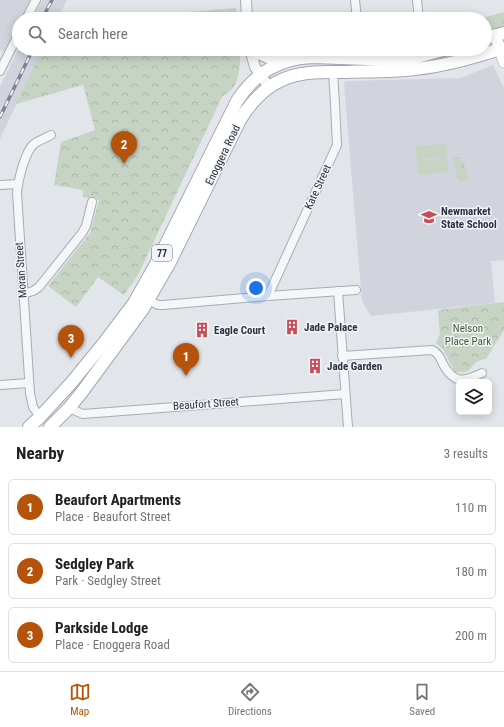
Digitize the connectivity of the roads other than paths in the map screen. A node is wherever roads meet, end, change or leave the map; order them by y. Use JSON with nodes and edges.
{"nodes":[{"id":1,"x":36,"y":0,"type":"edge"},
{"id":2,"x":246,"y":0,"type":"edge"},
{"id":3,"x":355,"y":0,"type":"edge"},
{"id":4,"x":417,"y":0,"type":"edge"},
{"id":5,"x":30,"y":12,"type":"edge"},
{"id":6,"x":247,"y":12,"type":"edge"},
{"id":7,"x":356,"y":12,"type":"edge"},
{"id":8,"x":418,"y":12,"type":"edge"},
{"id":9,"x":495,"y":35,"type":"edge"},
{"id":10,"x":12,"y":44,"type":"edge"},
{"id":11,"x":502,"y":49,"type":"edge"},
{"id":12,"x":492,"y":52,"type":"edge"},
{"id":13,"x":252,"y":56,"type":"edge"},
{"id":14,"x":266,"y":56,"type":"edge"},
{"id":15,"x":325,"y":56,"type":"edge"},
{"id":16,"x":371,"y":56,"type":"edge"},
{"id":17,"x":414,"y":56,"type":"edge"},
{"id":18,"x":478,"y":56,"type":"edge"},
{"id":19,"x":3,"y":58,"type":"edge"},
{"id":20,"x":283,"y":62,"type":"junction"},
{"id":21,"x":504,"y":62,"type":"edge"},
{"id":22,"x":0,"y":71,"type":"edge"},
{"id":23,"x":332,"y":72,"type":"junction"},
{"id":24,"x":260,"y":75,"type":"junction"},
{"id":25,"x":269,"y":87,"type":"junction"},
{"id":26,"x":51,"y":136,"type":"dead end"},
{"id":27,"x":18,"y":184,"type":"junction"},
{"id":28,"x":0,"y":185,"type":"edge"},
{"id":29,"x":92,"y":202,"type":"dead end"},
{"id":30,"x":356,"y":290,"type":"dead end"},
{"id":31,"x":338,"y":291,"type":"junction"},
{"id":32,"x":23,"y":294,"type":"junction"},
{"id":33,"x":268,"y":296,"type":"junction"},
{"id":34,"x":148,"y":300,"type":"junction"},
{"id":35,"x":342,"y":356,"type":"junction"},
{"id":36,"x":482,"y":373,"type":"dead end"},
{"id":37,"x":29,"y":383,"type":"junction"},
{"id":38,"x":0,"y":385,"type":"edge"},
{"id":39,"x":345,"y":394,"type":"junction"},
{"id":40,"x":69,"y":408,"type":"junction"},
{"id":41,"x":40,"y":417,"type":"junction"},
{"id":42,"x":29,"y":427,"type":"edge"},
{"id":43,"x":49,"y":427,"type":"edge"},
{"id":44,"x":348,"y":427,"type":"edge"}],
"edges":[{"from":1,"to":5,"type":"street"},
{"from":2,"to":6,"type":"street"},
{"from":3,"to":7,"type":"street"},
{"from":4,"to":8,"type":"street"},
{"from":9,"to":11,"type":"main road"},
{"from":10,"to":19,"type":"street"},
{"from":11,"to":12,"type":"main road","name":"Enoggera Road","number":"77"},
{"from":11,"to":21,"type":"main road"},
{"from":13,"to":24,"type":"street"},
{"from":14,"to":20,"type":"main road"},
{"from":15,"to":20,"type":"main road","name":"Enoggera Road","number":"77"},
{"from":16,"to":17,"type":"main road","name":"Enoggera Road","number":"77"},
{"from":18,"to":23,"type":"main road","name":"Enoggera Road","number":"77"},
{"from":19,"to":22,"type":"street"},
{"from":20,"to":24,"type":"main road","name":"Enoggera Road","number":"77"},
{"from":23,"to":25,"type":"main road","name":"Enoggera Road","number":"77"},
{"from":23,"to":33,"type":"street","name":"Kate Street"},
{"from":24,"to":25,"type":"street"},
{"from":24,"to":41,"type":"main road","name":"Enoggera Road","number":"77"},
{"from":25,"to":34,"type":"main road","name":"Enoggera Road","number":"77"},
{"from":26,"to":27,"type":"street","name":"Moran Street"},
{"from":27,"to":28,"type":"street"},
{"from":27,"to":32,"type":"street","name":"Moran Street"},
{"from":29,"to":32,"type":"street"},
{"from":30,"to":31,"type":"street"},
{"from":31,"to":33,"type":"street"},
{"from":31,"to":35,"type":"street"},
{"from":32,"to":37,"type":"street","name":"Moran Street"},
{"from":33,"to":34,"type":"street"},
{"from":34,"to":40,"type":"main road","name":"Enoggera Road","number":"77"},
{"from":35,"to":36,"type":"street"},
{"from":35,"to":39,"type":"street"},
{"from":37,"to":38,"type":"street"},
{"from":37,"to":41,"type":"street","name":"Moran Street"},
{"from":39,"to":40,"type":"street","name":"Beaufort Street"},
{"from":39,"to":44,"type":"street"},
{"from":40,"to":43,"type":"main road","name":"Enoggera Road","number":"77"},
{"from":41,"to":42,"type":"main road","name":"Enoggera Road","number":"77"},
{"from":41,"to":43,"type":"main road"}]}
